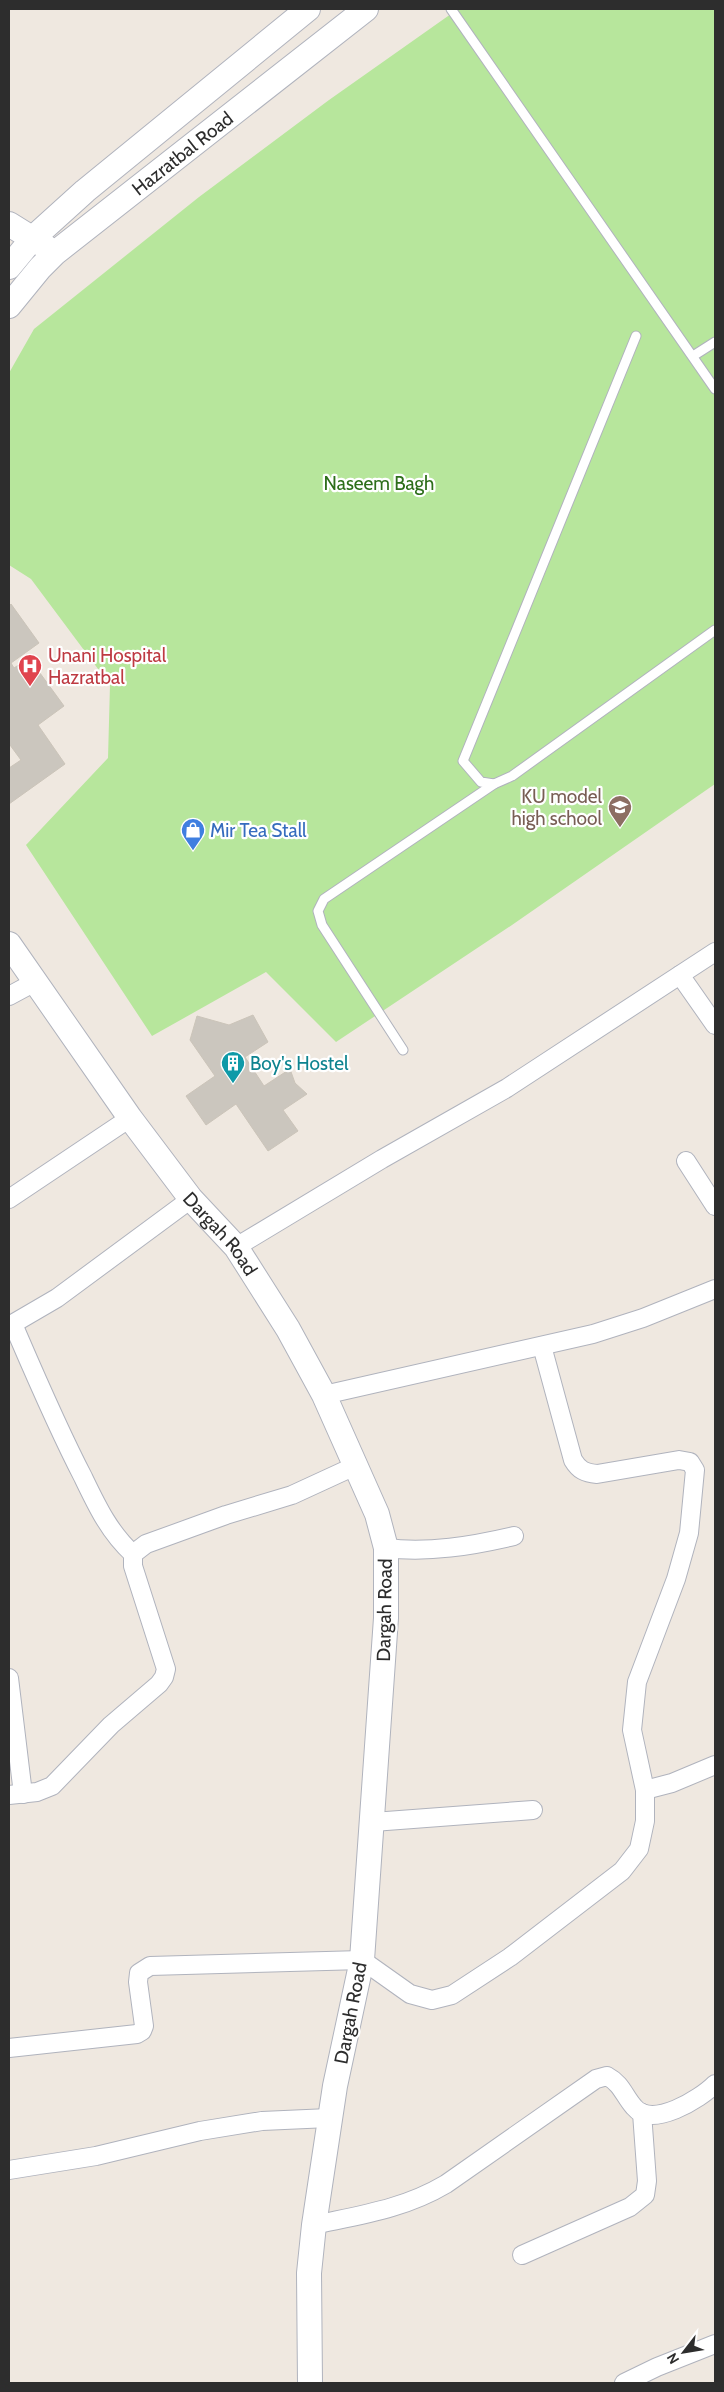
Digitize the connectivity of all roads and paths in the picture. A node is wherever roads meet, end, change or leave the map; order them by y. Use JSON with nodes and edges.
{"nodes":[{"id":1,"x":308,"y":9,"type":"edge"},
{"id":2,"x":366,"y":9,"type":"edge"},
{"id":3,"x":451,"y":9,"type":"edge"},
{"id":4,"x":9,"y":224,"type":"edge"},
{"id":5,"x":33,"y":238,"type":"junction"},
{"id":6,"x":12,"y":257,"type":"edge"},
{"id":7,"x":48,"y":261,"type":"junction"},
{"id":8,"x":9,"y":306,"type":"edge"},
{"id":9,"x":636,"y":336,"type":"dead end"},
{"id":10,"x":715,"y":342,"type":"edge"},
{"id":11,"x":693,"y":356,"type":"junction"},
{"id":12,"x":715,"y":389,"type":"edge"},
{"id":13,"x":715,"y":630,"type":"edge"},
{"id":14,"x":494,"y":784,"type":"junction"},
{"id":15,"x":9,"y":944,"type":"edge"},
{"id":16,"x":715,"y":952,"type":"edge"},
{"id":17,"x":680,"y":976,"type":"junction"},
{"id":18,"x":36,"y":982,"type":"junction"},
{"id":19,"x":9,"y":996,"type":"edge"},
{"id":20,"x":715,"y":1025,"type":"edge"},
{"id":21,"x":403,"y":1050,"type":"dead end"},
{"id":22,"x":130,"y":1118,"type":"junction"},
{"id":23,"x":686,"y":1160,"type":"dead end"},
{"id":24,"x":9,"y":1198,"type":"edge"},
{"id":25,"x":191,"y":1199,"type":"junction"},
{"id":26,"x":715,"y":1206,"type":"edge"},
{"id":27,"x":236,"y":1247,"type":"junction"},
{"id":28,"x":715,"y":1289,"type":"edge"},
{"id":29,"x":11,"y":1325,"type":"edge"},
{"id":30,"x":542,"y":1346,"type":"junction"},
{"id":31,"x":324,"y":1395,"type":"junction"},
{"id":32,"x":355,"y":1466,"type":"junction"},
{"id":33,"x":514,"y":1536,"type":"dead end"},
{"id":34,"x":386,"y":1548,"type":"junction"},
{"id":35,"x":133,"y":1554,"type":"junction"},
{"id":36,"x":9,"y":1678,"type":"edge"},
{"id":37,"x":715,"y":1765,"type":"edge"},
{"id":38,"x":645,"y":1790,"type":"junction"},
{"id":39,"x":16,"y":1794,"type":"edge"},
{"id":40,"x":533,"y":1810,"type":"dead end"},
{"id":41,"x":373,"y":1822,"type":"junction"},
{"id":42,"x":362,"y":1960,"type":"junction"},
{"id":43,"x":9,"y":2048,"type":"edge"},
{"id":44,"x":715,"y":2084,"type":"edge"},
{"id":45,"x":642,"y":2113,"type":"junction"},
{"id":46,"x":329,"y":2118,"type":"junction"},
{"id":47,"x":9,"y":2170,"type":"edge"},
{"id":48,"x":314,"y":2225,"type":"junction"},
{"id":49,"x":522,"y":2255,"type":"dead end"},
{"id":50,"x":715,"y":2344,"type":"edge"},
{"id":51,"x":310,"y":2383,"type":"edge"},
{"id":52,"x":624,"y":2383,"type":"edge"}],
"edges":[{"from":1,"to":5,"type":"street","name":"Hazratbal Road"},
{"from":2,"to":7,"type":"street","name":"Hazratbal Road"},
{"from":3,"to":11,"type":"lane"},
{"from":4,"to":5,"type":"street"},
{"from":5,"to":6,"type":"street","name":"Hazratbal Road"},
{"from":5,"to":7,"type":"street"},
{"from":6,"to":7,"type":"street"},
{"from":7,"to":8,"type":"street","name":"Hazratbal Road"},
{"from":9,"to":14,"type":"lane"},
{"from":10,"to":11,"type":"lane"},
{"from":11,"to":12,"type":"lane"},
{"from":13,"to":14,"type":"lane"},
{"from":14,"to":21,"type":"lane"},
{"from":15,"to":18,"type":"street","name":"Dargah Road"},
{"from":16,"to":17,"type":"street"},
{"from":17,"to":20,"type":"street"},
{"from":17,"to":27,"type":"street"},
{"from":18,"to":19,"type":"street"},
{"from":18,"to":22,"type":"street","name":"Dargah Road"},
{"from":22,"to":24,"type":"street"},
{"from":22,"to":25,"type":"street","name":"Dargah Road"},
{"from":23,"to":26,"type":"street"},
{"from":25,"to":27,"type":"street","name":"Dargah Road"},
{"from":25,"to":29,"type":"street"},
{"from":27,"to":31,"type":"street","name":"Dargah Road"},
{"from":28,"to":30,"type":"street"},
{"from":29,"to":35,"type":"street"},
{"from":30,"to":31,"type":"street"},
{"from":30,"to":38,"type":"street"},
{"from":31,"to":32,"type":"street","name":"Dargah Road"},
{"from":32,"to":34,"type":"street","name":"Dargah Road"},
{"from":32,"to":35,"type":"street"},
{"from":33,"to":34,"type":"street"},
{"from":34,"to":41,"type":"street","name":"Dargah Road"},
{"from":35,"to":39,"type":"street"},
{"from":36,"to":39,"type":"street"},
{"from":37,"to":38,"type":"street"},
{"from":38,"to":42,"type":"street"},
{"from":40,"to":41,"type":"street"},
{"from":41,"to":42,"type":"street","name":"Dargah Road"},
{"from":42,"to":43,"type":"street"},
{"from":42,"to":46,"type":"street","name":"Dargah Road"},
{"from":44,"to":45,"type":"street"},
{"from":45,"to":48,"type":"street"},
{"from":45,"to":49,"type":"street"},
{"from":46,"to":47,"type":"street"},
{"from":46,"to":48,"type":"street","name":"Dargah Road"},
{"from":48,"to":51,"type":"street","name":"Dargah Road"},
{"from":50,"to":52,"type":"street"}]}
